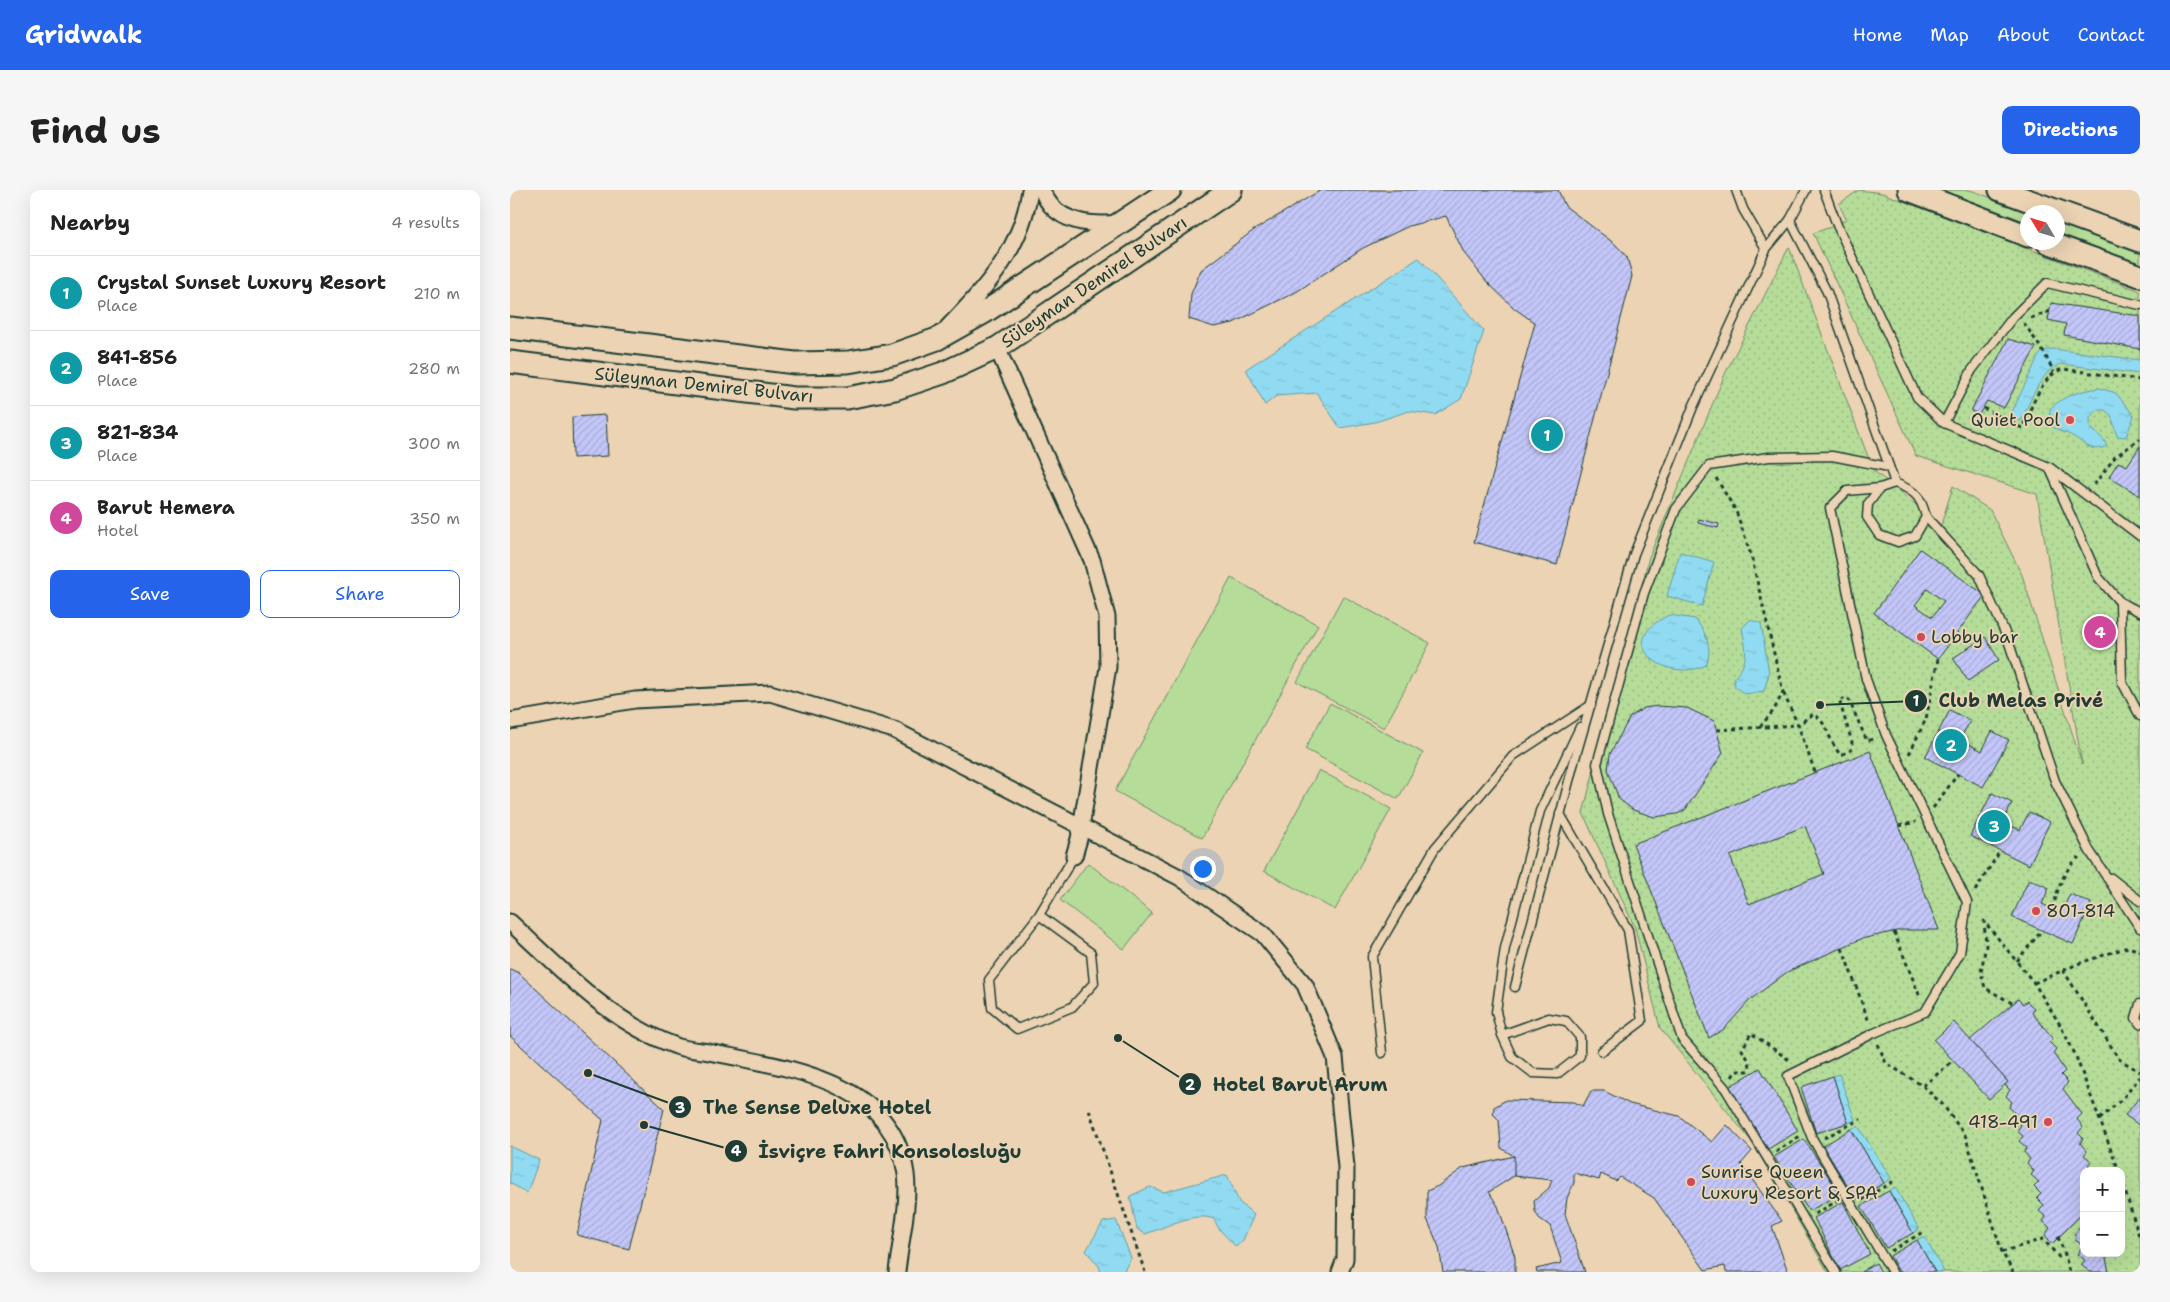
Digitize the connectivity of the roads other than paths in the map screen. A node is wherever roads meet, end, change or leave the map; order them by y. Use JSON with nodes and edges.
{"nodes":[{"id":1,"x":1030,"y":190,"type":"edge"},
{"id":2,"x":1042,"y":190,"type":"edge"},
{"id":3,"x":1170,"y":190,"type":"edge"},
{"id":4,"x":1231,"y":190,"type":"edge"},
{"id":5,"x":1736,"y":190,"type":"edge"},
{"id":6,"x":1806,"y":190,"type":"edge"},
{"id":7,"x":1824,"y":190,"type":"edge"},
{"id":8,"x":1909,"y":190,"type":"edge"},
{"id":9,"x":2000,"y":190,"type":"edge"},
{"id":10,"x":1790,"y":220,"type":"junction"},
{"id":11,"x":1120,"y":223,"type":"junction"},
{"id":12,"x":2020,"y":233,"type":"edge"},
{"id":13,"x":2140,"y":241,"type":"edge"},
{"id":14,"x":1766,"y":249,"type":"junction"},
{"id":15,"x":2065,"y":249,"type":"edge"},
{"id":16,"x":2140,"y":276,"type":"edge"},
{"id":17,"x":2140,"y":304,"type":"edge"},
{"id":18,"x":510,"y":328,"type":"edge"},
{"id":19,"x":937,"y":339,"type":"junction"},
{"id":20,"x":998,"y":348,"type":"junction"},
{"id":21,"x":510,"y":362,"type":"edge"},
{"id":22,"x":1944,"y":423,"type":"junction"},
{"id":23,"x":1889,"y":467,"type":"junction"},
{"id":24,"x":2050,"y":467,"type":"junction"},
{"id":25,"x":1895,"y":482,"type":"junction"},
{"id":26,"x":1880,"y":488,"type":"junction"},
{"id":27,"x":1926,"y":517,"type":"junction"},
{"id":28,"x":2140,"y":536,"type":"edge"},
{"id":29,"x":2120,"y":602,"type":"junction"},
{"id":30,"x":2140,"y":612,"type":"edge"},
{"id":31,"x":1591,"y":705,"type":"junction"},
{"id":32,"x":2140,"y":716,"type":"edge"},
{"id":33,"x":510,"y":721,"type":"edge"},
{"id":34,"x":1560,"y":814,"type":"junction"},
{"id":35,"x":1081,"y":829,"type":"junction"},
{"id":36,"x":1074,"y":856,"type":"joint"},
{"id":37,"x":2104,"y":872,"type":"junction"},
{"id":38,"x":2140,"y":900,"type":"edge"},
{"id":39,"x":1039,"y":915,"type":"junction"},
{"id":40,"x":510,"y":922,"type":"edge"},
{"id":41,"x":2140,"y":928,"type":"edge"},
{"id":42,"x":1515,"y":988,"type":"dead end"},
{"id":43,"x":2140,"y":1004,"type":"edge"},
{"id":44,"x":2140,"y":1024,"type":"edge"},
{"id":45,"x":1502,"y":1035,"type":"junction"},
{"id":46,"x":1602,"y":1051,"type":"dead end"},
{"id":47,"x":1382,"y":1053,"type":"dead end"},
{"id":48,"x":897,"y":1272,"type":"edge"},
{"id":49,"x":1340,"y":1272,"type":"edge"},
{"id":50,"x":1836,"y":1272,"type":"edge"},
{"id":51,"x":1892,"y":1272,"type":"edge"}],
"edges":[{"from":1,"to":19,"type":"street"},
{"from":2,"to":11,"type":"street"},
{"from":3,"to":11,"type":"main road","name":"Süleyman Demirel Bulvarı"},
{"from":4,"to":20,"type":"main road","name":"Süleyman Demirel Bulvarı"},
{"from":5,"to":14,"type":"lane"},
{"from":6,"to":10,"type":"lane"},
{"from":7,"to":22,"type":"lane"},
{"from":8,"to":12,"type":"main road"},
{"from":9,"to":13,"type":"main road"},
{"from":10,"to":14,"type":"lane"},
{"from":10,"to":23,"type":"lane"},
{"from":11,"to":19,"type":"main road","name":"Süleyman Demirel Bulvarı"},
{"from":14,"to":31,"type":"lane"},
{"from":15,"to":16,"type":"main road"},
{"from":17,"to":22,"type":"lane"},
{"from":18,"to":19,"type":"main road","name":"Süleyman Demirel Bulvarı"},
{"from":20,"to":21,"type":"main road","name":"Süleyman Demirel Bulvarı"},
{"from":20,"to":35,"type":"street"},
{"from":22,"to":24,"type":"lane"},
{"from":23,"to":25,"type":"lane"},
{"from":23,"to":50,"type":"lane"},
{"from":24,"to":28,"type":"lane"},
{"from":24,"to":29,"type":"lane"},
{"from":25,"to":26,"type":"lane"},
{"from":25,"to":27,"type":"lane"},
{"from":26,"to":27,"type":"lane"},
{"from":26,"to":51,"type":"lane"},
{"from":27,"to":37,"type":"lane"},
{"from":29,"to":30,"type":"lane"},
{"from":29,"to":32,"type":"lane"},
{"from":31,"to":34,"type":"lane"},
{"from":31,"to":45,"type":"lane"},
{"from":31,"to":47,"type":"lane"},
{"from":33,"to":35,"type":"street"},
{"from":34,"to":42,"type":"lane"},
{"from":34,"to":46,"type":"lane"},
{"from":35,"to":36,"type":"street"},
{"from":35,"to":49,"type":"street"},
{"from":36,"to":39,"type":"lane"},
{"from":37,"to":38,"type":"lane"},
{"from":37,"to":41,"type":"lane"},
{"from":39,"to":39,"type":"lane"},
{"from":40,"to":48,"type":"street"},
{"from":43,"to":44,"type":"lane"},
{"from":45,"to":45,"type":"lane"}]}
